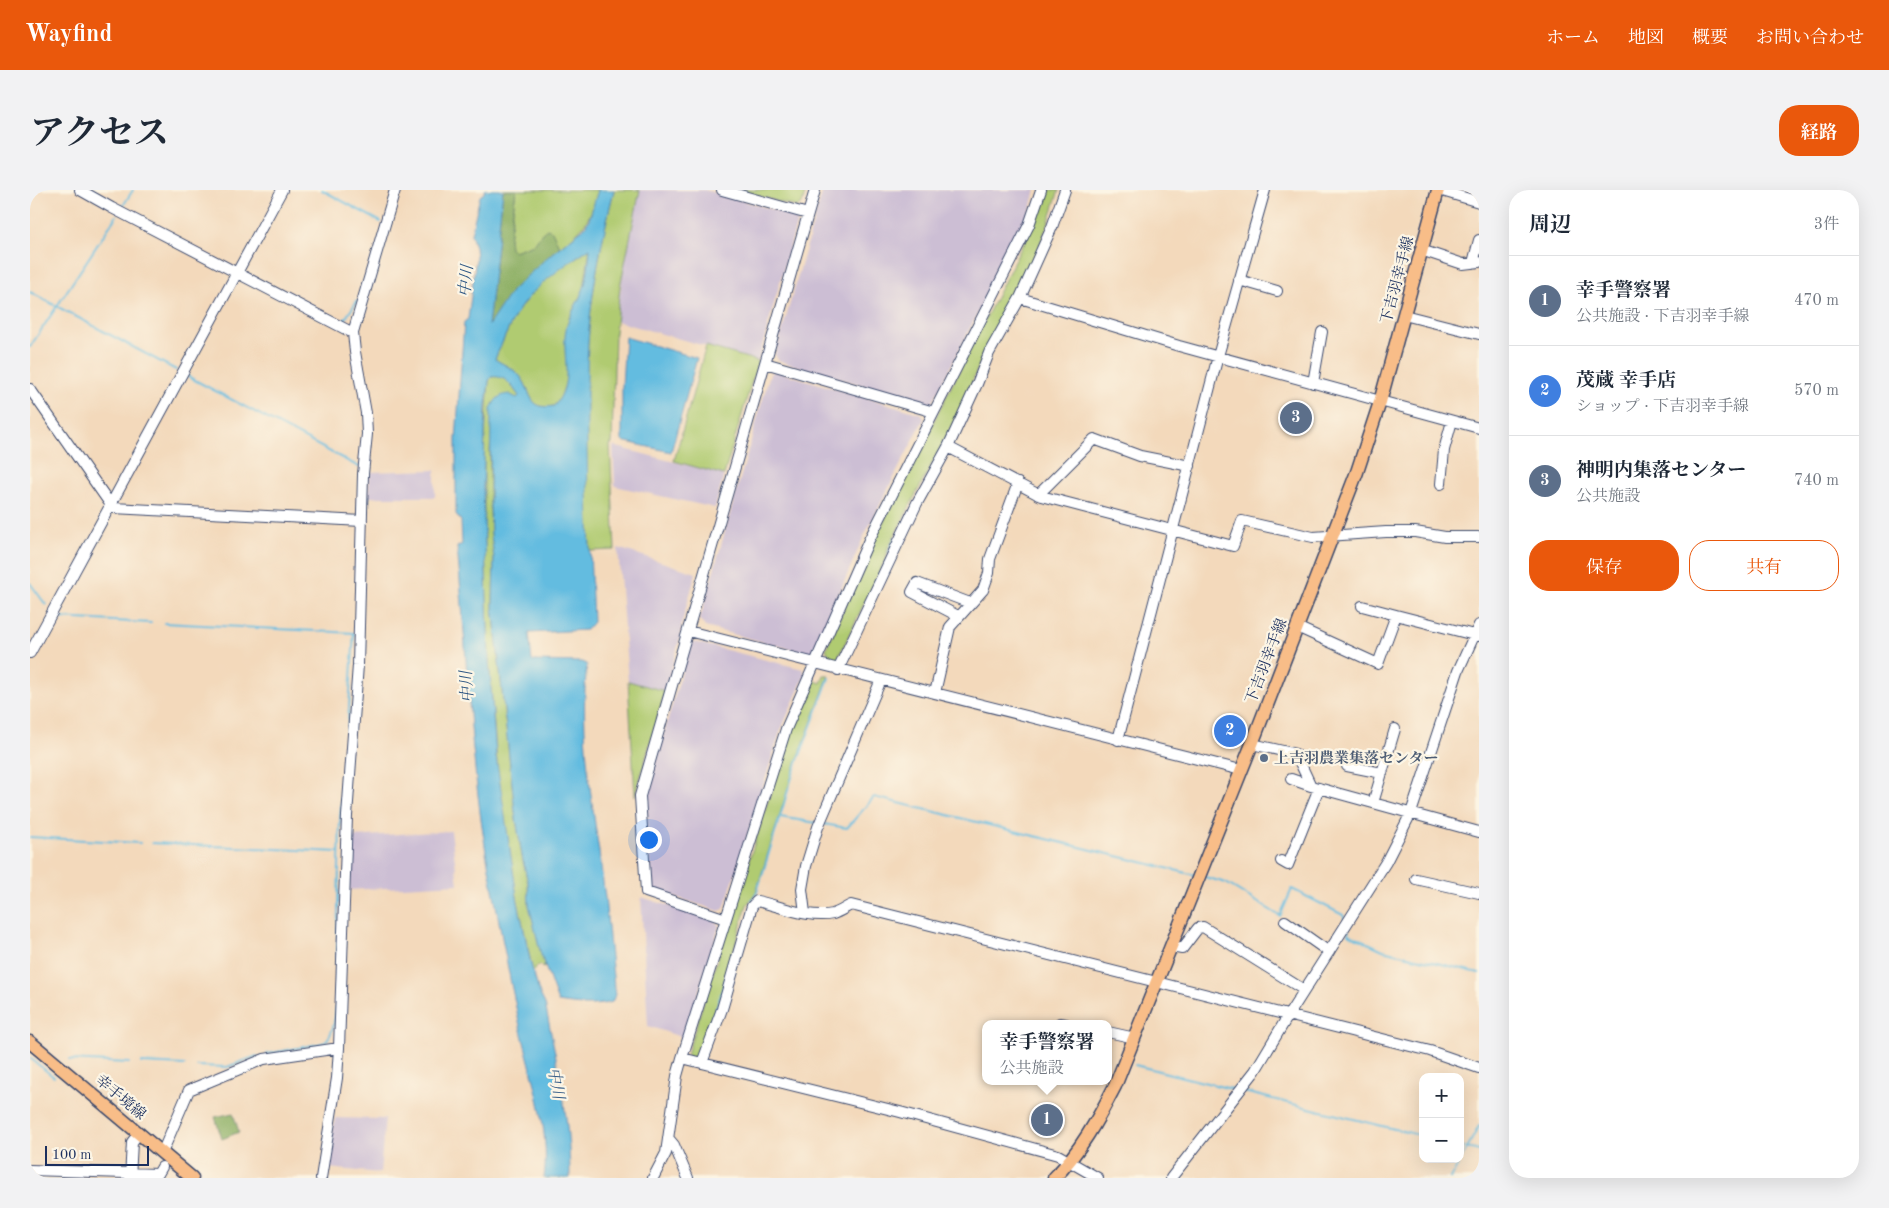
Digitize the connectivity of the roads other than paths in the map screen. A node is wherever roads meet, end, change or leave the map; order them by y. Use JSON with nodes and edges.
{"nodes":[{"id":1,"x":80,"y":190,"type":"edge"},
{"id":2,"x":282,"y":190,"type":"edge"},
{"id":3,"x":395,"y":190,"type":"edge"},
{"id":4,"x":722,"y":190,"type":"edge"},
{"id":5,"x":815,"y":190,"type":"edge"},
{"id":6,"x":1041,"y":190,"type":"edge"},
{"id":7,"x":1065,"y":190,"type":"edge"},
{"id":8,"x":1265,"y":190,"type":"edge"},
{"id":9,"x":1439,"y":190,"type":"edge"},
{"id":10,"x":1479,"y":202,"type":"edge"},
{"id":11,"x":808,"y":214,"type":"junction"},
{"id":12,"x":1479,"y":240,"type":"edge"},
{"id":13,"x":1422,"y":250,"type":"junction"},
{"id":14,"x":1476,"y":263,"type":"edge"},
{"id":15,"x":237,"y":273,"type":"junction"},
{"id":16,"x":1239,"y":280,"type":"junction"},
{"id":17,"x":1277,"y":291,"type":"dead end"},
{"id":18,"x":1020,"y":298,"type":"junction"},
{"id":19,"x":1404,"y":315,"type":"junction"},
{"id":20,"x":1322,"y":332,"type":"dead end"},
{"id":21,"x":353,"y":333,"type":"junction"},
{"id":22,"x":1479,"y":334,"type":"edge"},
{"id":23,"x":1218,"y":356,"type":"junction"},
{"id":24,"x":765,"y":363,"type":"junction"},
{"id":25,"x":1313,"y":383,"type":"junction"},
{"id":26,"x":30,"y":389,"type":"edge"},
{"id":27,"x":1380,"y":402,"type":"junction"},
{"id":28,"x":934,"y":412,"type":"junction"},
{"id":29,"x":1452,"y":421,"type":"junction"},
{"id":30,"x":1479,"y":428,"type":"edge"},
{"id":31,"x":948,"y":447,"type":"junction"},
{"id":32,"x":1190,"y":466,"type":"junction"},
{"id":33,"x":1018,"y":484,"type":"junction"},
{"id":34,"x":1441,"y":484,"type":"dead end"},
{"id":35,"x":1038,"y":495,"type":"junction"},
{"id":36,"x":110,"y":504,"type":"junction"},
{"id":37,"x":362,"y":521,"type":"junction"},
{"id":38,"x":1172,"y":532,"type":"junction"},
{"id":39,"x":1332,"y":536,"type":"junction"},
{"id":40,"x":1479,"y":537,"type":"edge"},
{"id":41,"x":970,"y":603,"type":"junction"},
{"id":42,"x":1362,"y":606,"type":"dead end"},
{"id":43,"x":1396,"y":615,"type":"junction"},
{"id":44,"x":958,"y":616,"type":"junction"},
{"id":45,"x":1297,"y":627,"type":"junction"},
{"id":46,"x":688,"y":631,"type":"junction"},
{"id":47,"x":1477,"y":632,"type":"edge"},
{"id":48,"x":30,"y":653,"type":"edge"},
{"id":49,"x":814,"y":664,"type":"junction"},
{"id":50,"x":838,"y":670,"type":"junction"},
{"id":51,"x":881,"y":680,"type":"junction"},
{"id":52,"x":935,"y":693,"type":"junction"},
{"id":53,"x":1395,"y":729,"type":"dead end"},
{"id":54,"x":1118,"y":740,"type":"junction"},
{"id":55,"x":1252,"y":744,"type":"junction"},
{"id":56,"x":1347,"y":766,"type":"dead end"},
{"id":57,"x":1241,"y":770,"type":"junction"},
{"id":58,"x":1382,"y":773,"type":"junction"},
{"id":59,"x":1290,"y":779,"type":"dead end"},
{"id":60,"x":1315,"y":787,"type":"junction"},
{"id":61,"x":1373,"y":802,"type":"junction"},
{"id":62,"x":1411,"y":813,"type":"junction"},
{"id":63,"x":1479,"y":832,"type":"edge"},
{"id":64,"x":1281,"y":861,"type":"dead end"},
{"id":65,"x":1416,"y":880,"type":"dead end"},
{"id":66,"x":1479,"y":893,"type":"edge"},
{"id":67,"x":805,"y":913,"type":"junction"},
{"id":68,"x":726,"y":919,"type":"junction"},
{"id":69,"x":1285,"y":921,"type":"dead end"},
{"id":70,"x":1171,"y":947,"type":"junction"},
{"id":71,"x":1329,"y":952,"type":"junction"},
{"id":72,"x":1158,"y":981,"type":"junction"},
{"id":73,"x":1304,"y":990,"type":"junction"},
{"id":74,"x":1288,"y":1016,"type":"junction"},
{"id":75,"x":1112,"y":1033,"type":"edge"},
{"id":76,"x":1135,"y":1038,"type":"junction"},
{"id":77,"x":30,"y":1042,"type":"edge"},
{"id":78,"x":340,"y":1048,"type":"junction"},
{"id":79,"x":682,"y":1058,"type":"junction"},
{"id":80,"x":702,"y":1063,"type":"junction"},
{"id":81,"x":1479,"y":1068,"type":"edge"},
{"id":82,"x":139,"y":1133,"type":"junction"},
{"id":83,"x":669,"y":1139,"type":"junction"},
{"id":84,"x":162,"y":1153,"type":"junction"},
{"id":85,"x":1070,"y":1162,"type":"junction"},
{"id":86,"x":162,"y":1167,"type":"dead end"},
{"id":87,"x":30,"y":1170,"type":"edge"},
{"id":88,"x":130,"y":1176,"type":"edge"},
{"id":89,"x":192,"y":1178,"type":"edge"},
{"id":90,"x":321,"y":1178,"type":"edge"},
{"id":91,"x":653,"y":1178,"type":"edge"},
{"id":92,"x":688,"y":1178,"type":"edge"},
{"id":93,"x":1054,"y":1178,"type":"edge"},
{"id":94,"x":1098,"y":1178,"type":"edge"},
{"id":95,"x":1171,"y":1178,"type":"edge"}],
"edges":[{"from":1,"to":15,"type":"street"},
{"from":2,"to":15,"type":"street"},
{"from":3,"to":21,"type":"street"},
{"from":4,"to":11,"type":"street"},
{"from":5,"to":11,"type":"street"},
{"from":6,"to":28,"type":"street"},
{"from":7,"to":18,"type":"street"},
{"from":8,"to":16,"type":"street"},
{"from":9,"to":10,"type":"street"},
{"from":9,"to":13,"type":"main road","name":"下吉羽幸手線"},
{"from":11,"to":24,"type":"street"},
{"from":12,"to":14,"type":"street"},
{"from":13,"to":14,"type":"street"},
{"from":13,"to":19,"type":"main road","name":"下吉羽幸手線"},
{"from":15,"to":21,"type":"street"},
{"from":15,"to":36,"type":"street"},
{"from":16,"to":17,"type":"street"},
{"from":16,"to":23,"type":"street"},
{"from":18,"to":23,"type":"street"},
{"from":18,"to":31,"type":"street"},
{"from":19,"to":22,"type":"street"},
{"from":19,"to":27,"type":"main road","name":"下吉羽幸手線"},
{"from":20,"to":25,"type":"street"},
{"from":21,"to":37,"type":"street"},
{"from":23,"to":25,"type":"street"},
{"from":23,"to":32,"type":"street"},
{"from":24,"to":28,"type":"street"},
{"from":24,"to":46,"type":"street"},
{"from":25,"to":27,"type":"street"},
{"from":26,"to":36,"type":"street"},
{"from":27,"to":29,"type":"street"},
{"from":27,"to":39,"type":"main road","name":"下吉羽幸手線"},
{"from":28,"to":49,"type":"street"},
{"from":29,"to":30,"type":"street"},
{"from":29,"to":34,"type":"street"},
{"from":31,"to":33,"type":"street"},
{"from":31,"to":50,"type":"street"},
{"from":32,"to":35,"type":"street"},
{"from":32,"to":38,"type":"street"},
{"from":33,"to":35,"type":"street"},
{"from":33,"to":41,"type":"street"},
{"from":35,"to":38,"type":"street"},
{"from":36,"to":37,"type":"street"},
{"from":36,"to":48,"type":"street"},
{"from":37,"to":78,"type":"street"},
{"from":38,"to":39,"type":"street"},
{"from":38,"to":54,"type":"street"},
{"from":39,"to":40,"type":"street"},
{"from":39,"to":45,"type":"main road","name":"下吉羽幸手線"},
{"from":41,"to":44,"type":"street"},
{"from":41,"to":44,"type":"street"},
{"from":42,"to":43,"type":"street"},
{"from":43,"to":45,"type":"street"},
{"from":43,"to":47,"type":"street"},
{"from":44,"to":52,"type":"street"},
{"from":45,"to":55,"type":"main road","name":"下吉羽幸手線"},
{"from":46,"to":49,"type":"street"},
{"from":46,"to":68,"type":"street"},
{"from":47,"to":62,"type":"street"},
{"from":49,"to":50,"type":"street"},
{"from":49,"to":68,"type":"street"},
{"from":50,"to":51,"type":"street"},
{"from":51,"to":52,"type":"street"},
{"from":51,"to":67,"type":"street"},
{"from":52,"to":54,"type":"street"},
{"from":53,"to":58,"type":"street"},
{"from":54,"to":57,"type":"street"},
{"from":55,"to":57,"type":"main road","name":"下吉羽幸手線"},
{"from":55,"to":60,"type":"street"},
{"from":56,"to":58,"type":"street"},
{"from":57,"to":70,"type":"main road","name":"下吉羽幸手線"},
{"from":58,"to":61,"type":"street"},
{"from":59,"to":60,"type":"street"},
{"from":60,"to":61,"type":"street"},
{"from":60,"to":64,"type":"street"},
{"from":61,"to":62,"type":"street"},
{"from":62,"to":63,"type":"street"},
{"from":62,"to":71,"type":"street"},
{"from":65,"to":66,"type":"street"},
{"from":67,"to":72,"type":"street"},
{"from":67,"to":80,"type":"street"},
{"from":68,"to":79,"type":"street"},
{"from":69,"to":71,"type":"street"},
{"from":70,"to":72,"type":"main road","name":"下吉羽幸手線"},
{"from":70,"to":73,"type":"street"},
{"from":71,"to":73,"type":"street"},
{"from":72,"to":74,"type":"street"},
{"from":72,"to":76,"type":"main road","name":"下吉羽幸手線"},
{"from":73,"to":74,"type":"street"},
{"from":74,"to":81,"type":"street"},
{"from":74,"to":95,"type":"street"},
{"from":75,"to":76,"type":"street"},
{"from":76,"to":85,"type":"main road","name":"下吉羽幸手線"},
{"from":77,"to":82,"type":"main road","name":"幸手境線"},
{"from":78,"to":84,"type":"street"},
{"from":78,"to":90,"type":"street"},
{"from":79,"to":80,"type":"street"},
{"from":79,"to":83,"type":"street"},
{"from":80,"to":85,"type":"street"},
{"from":82,"to":84,"type":"main road","name":"幸手境線"},
{"from":82,"to":88,"type":"street"},
{"from":83,"to":91,"type":"street"},
{"from":83,"to":92,"type":"street"},
{"from":84,"to":89,"type":"main road","name":"幸手境線"},
{"from":85,"to":93,"type":"main road","name":"下吉羽幸手線"},
{"from":85,"to":94,"type":"street"},
{"from":86,"to":88,"type":"street"},
{"from":87,"to":88,"type":"street"}]}
